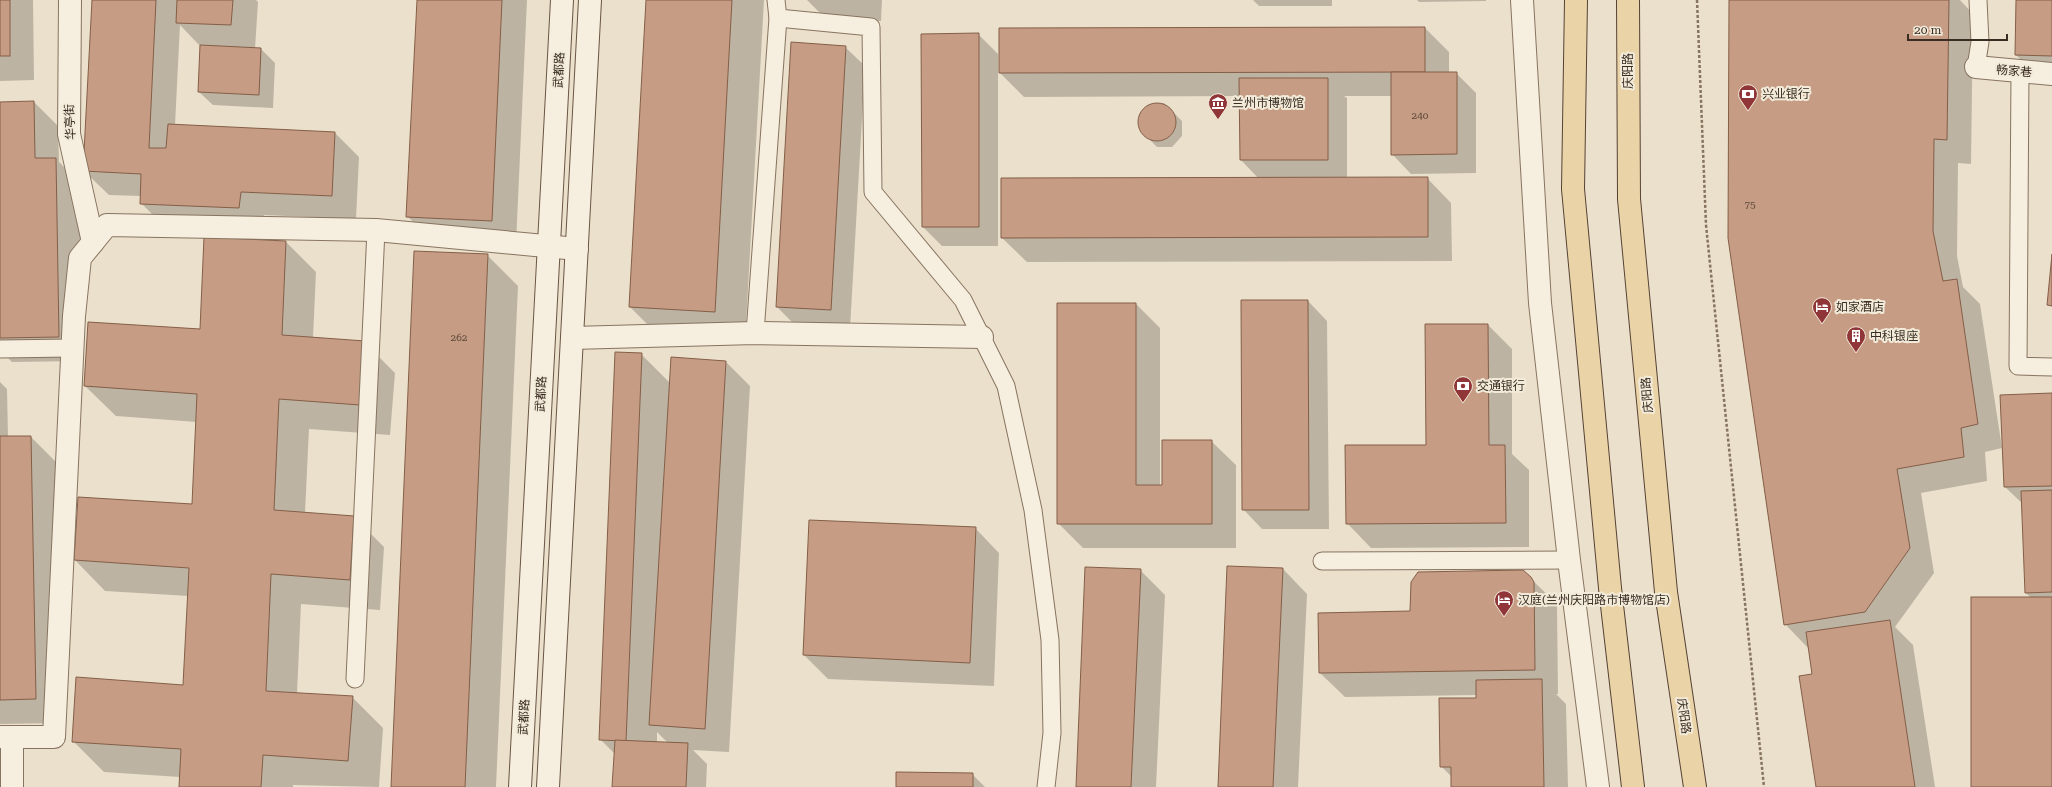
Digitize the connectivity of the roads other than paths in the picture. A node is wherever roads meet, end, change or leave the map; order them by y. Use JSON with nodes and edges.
{"nodes":[{"id":1,"x":70,"y":0,"type":"edge"},
{"id":2,"x":562,"y":0,"type":"edge"},
{"id":3,"x":590,"y":0,"type":"edge"},
{"id":4,"x":776,"y":0,"type":"edge"},
{"id":5,"x":1522,"y":0,"type":"edge"},
{"id":6,"x":1576,"y":0,"type":"edge"},
{"id":7,"x":1628,"y":0,"type":"edge"},
{"id":8,"x":1978,"y":0,"type":"edge"},
{"id":9,"x":778,"y":18,"type":"junction"},
{"id":10,"x":1976,"y":67,"type":"joint"},
{"id":11,"x":2020,"y":71,"type":"junction"},
{"id":12,"x":2052,"y":74,"type":"edge"},
{"id":13,"x":376,"y":230,"type":"junction"},
{"id":14,"x":93,"y":242,"type":"junction"},
{"id":15,"x":549,"y":247,"type":"junction"},
{"id":16,"x":577,"y":249,"type":"junction"},
{"id":17,"x":755,"y":332,"type":"junction"},
{"id":18,"x":982,"y":336,"type":"junction"},
{"id":19,"x":572,"y":338,"type":"junction"},
{"id":20,"x":72,"y":348,"type":"junction"},
{"id":21,"x":0,"y":349,"type":"edge"},
{"id":22,"x":2052,"y":367,"type":"edge"},
{"id":23,"x":1569,"y":560,"type":"junction"},
{"id":24,"x":1322,"y":561,"type":"dead end"},
{"id":25,"x":355,"y":679,"type":"dead end"},
{"id":26,"x":6,"y":737,"type":"edge"},
{"id":27,"x":12,"y":787,"type":"edge"},
{"id":28,"x":520,"y":787,"type":"edge"},
{"id":29,"x":548,"y":787,"type":"edge"},
{"id":30,"x":1046,"y":787,"type":"edge"},
{"id":31,"x":1598,"y":787,"type":"edge"},
{"id":32,"x":1633,"y":787,"type":"edge"},
{"id":33,"x":1695,"y":787,"type":"edge"}],
"edges":[{"from":1,"to":14,"type":"street","name":"华亭街"},
{"from":2,"to":15,"type":"street","name":"武都路"},
{"from":3,"to":16,"type":"street"},
{"from":4,"to":9,"type":"lane"},
{"from":5,"to":23,"type":"street"},
{"from":6,"to":32,"type":"main road"},
{"from":7,"to":33,"type":"main road","name":"庆阳路"},
{"from":8,"to":10,"type":"lane"},
{"from":9,"to":17,"type":"lane"},
{"from":9,"to":18,"type":"lane"},
{"from":10,"to":11,"type":"street","name":"畅家巷"},
{"from":11,"to":12,"type":"street","name":"畅家巷"},
{"from":11,"to":22,"type":"lane"},
{"from":13,"to":14,"type":"street"},
{"from":13,"to":15,"type":"street"},
{"from":13,"to":25,"type":"lane"},
{"from":14,"to":20,"type":"street"},
{"from":15,"to":16,"type":"street"},
{"from":15,"to":28,"type":"street","name":"武都路"},
{"from":16,"to":19,"type":"street"},
{"from":17,"to":18,"type":"street"},
{"from":17,"to":19,"type":"street"},
{"from":18,"to":30,"type":"lane"},
{"from":19,"to":29,"type":"street"},
{"from":20,"to":21,"type":"lane"},
{"from":20,"to":26,"type":"street"},
{"from":23,"to":24,"type":"lane"},
{"from":23,"to":31,"type":"street"},
{"from":26,"to":27,"type":"street"}]}
